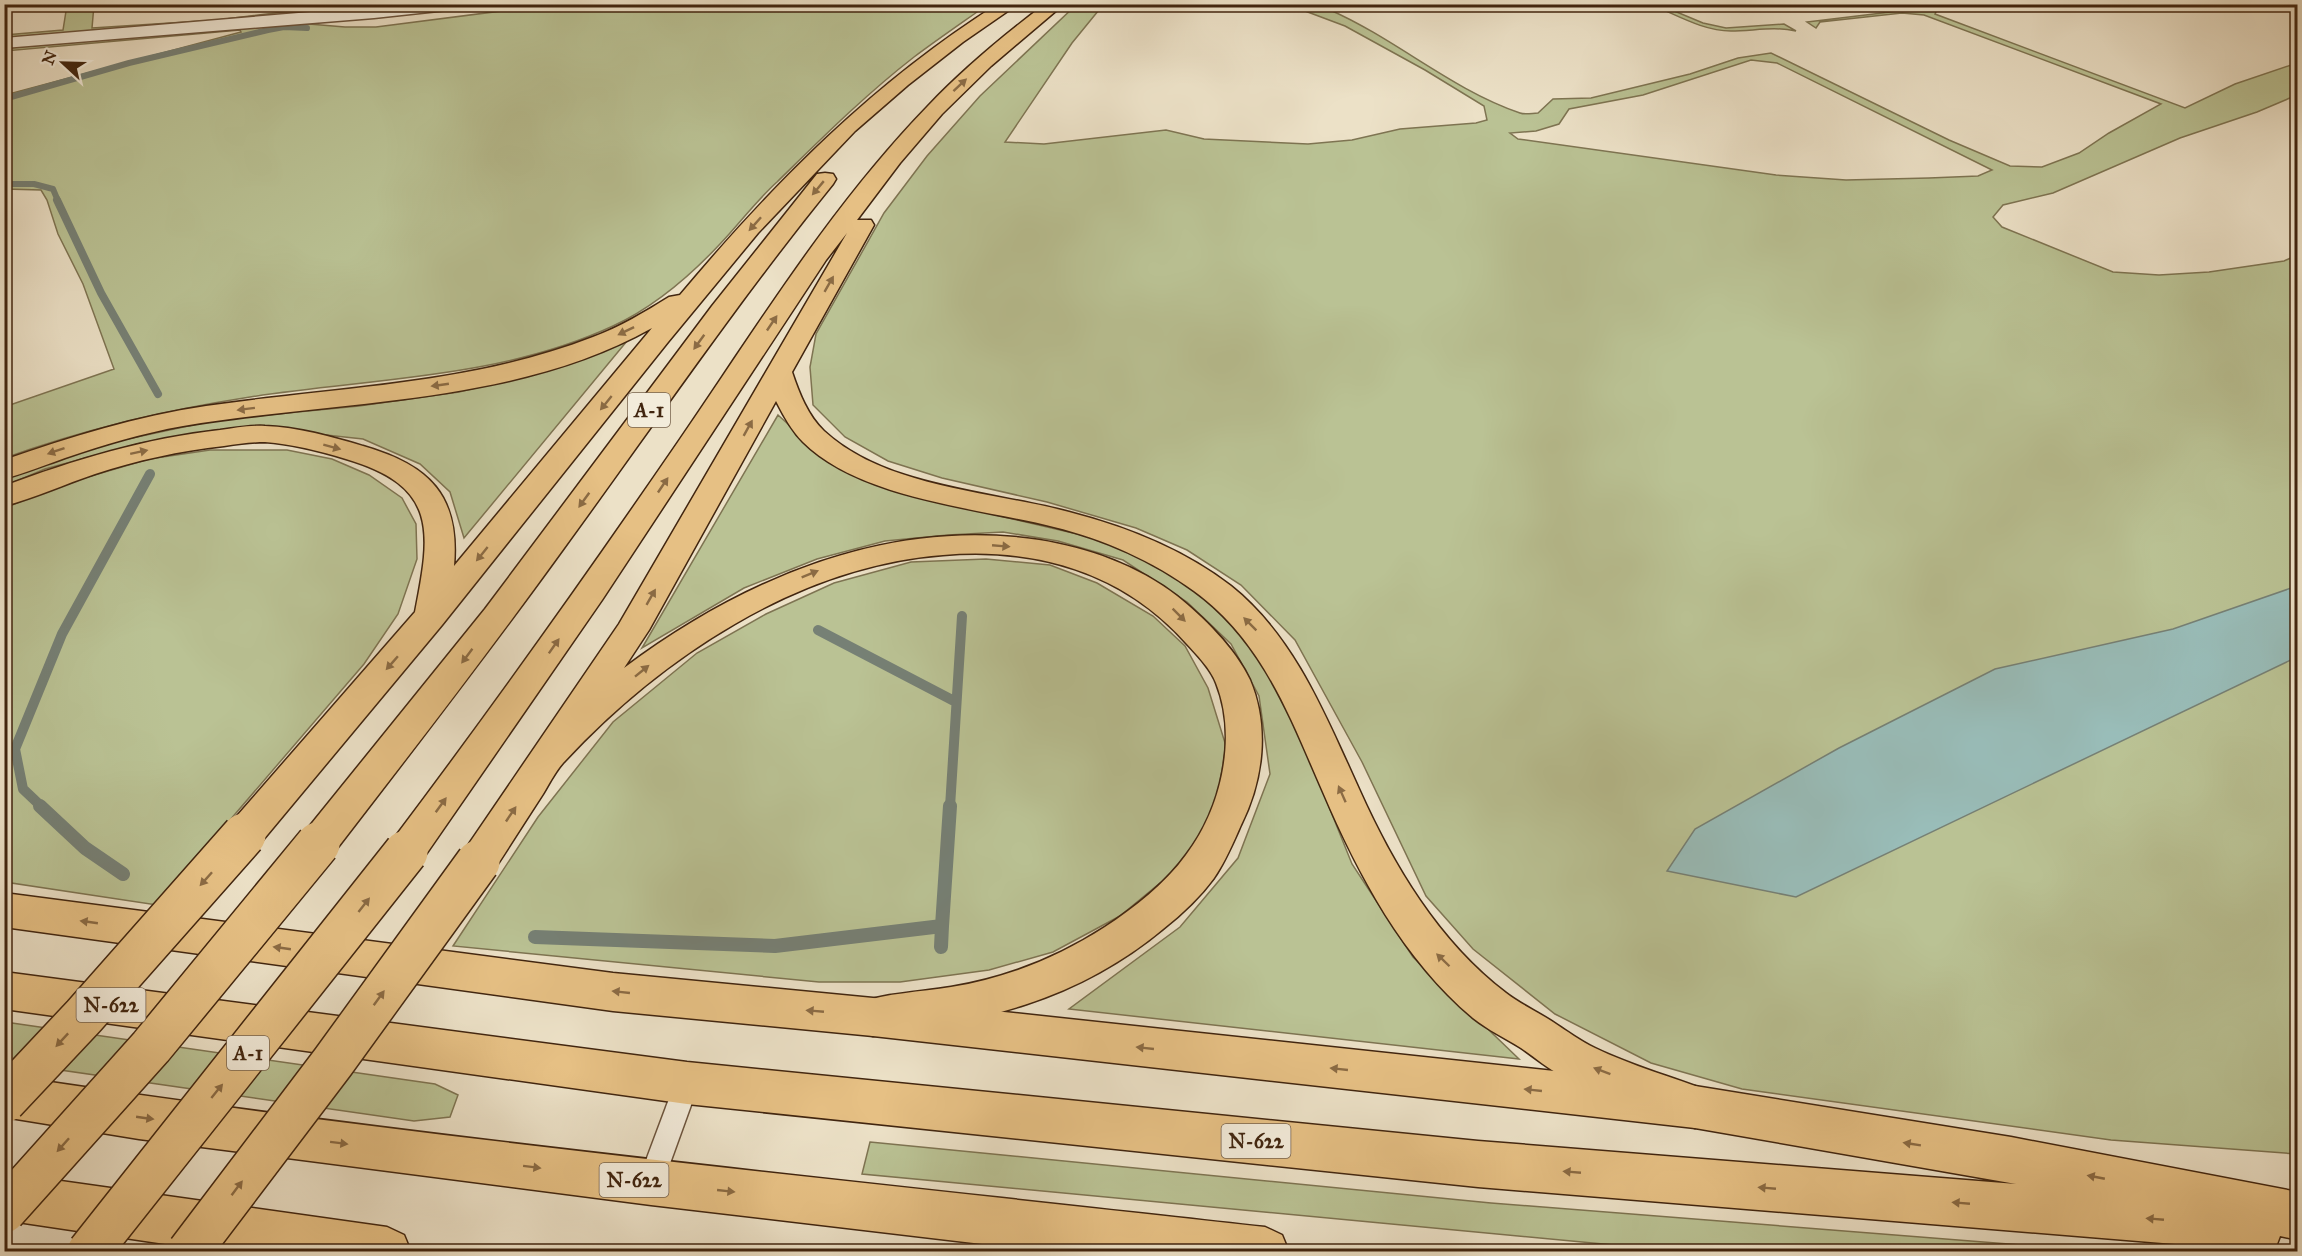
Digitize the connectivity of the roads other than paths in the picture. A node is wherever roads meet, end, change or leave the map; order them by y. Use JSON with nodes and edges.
{"nodes":[{"id":1,"x":457,"y":4,"type":"edge"},
{"id":2,"x":1011,"y":4,"type":"edge"},
{"id":3,"x":1056,"y":4,"type":"edge"},
{"id":4,"x":4,"y":43,"type":"edge"},
{"id":5,"x":919,"y":127,"type":"junction"},
{"id":6,"x":695,"y":292,"type":"junction"},
{"id":7,"x":779,"y":371,"type":"junction"},
{"id":8,"x":4,"y":470,"type":"edge"},
{"id":9,"x":4,"y":497,"type":"edge"},
{"id":10,"x":430,"y":619,"type":"junction"},
{"id":11,"x":552,"y":753,"type":"junction"},
{"id":12,"x":4,"y":910,"type":"edge"},
{"id":13,"x":4,"y":990,"type":"edge"},
{"id":14,"x":873,"y":1017,"type":"junction"},
{"id":15,"x":687,"y":1083,"type":"junction"},
{"id":16,"x":4,"y":1096,"type":"edge"},
{"id":17,"x":4,"y":1101,"type":"edge"},
{"id":18,"x":1695,"y":1107,"type":"junction"},
{"id":19,"x":651,"y":1182,"type":"junction"},
{"id":20,"x":4,"y":1196,"type":"edge"},
{"id":21,"x":4,"y":1211,"type":"edge"},
{"id":22,"x":2298,"y":1216,"type":"edge"},
{"id":23,"x":2298,"y":1230,"type":"edge"},
{"id":24,"x":89,"y":1251,"type":"edge"},
{"id":25,"x":189,"y":1251,"type":"edge"},
{"id":26,"x":387,"y":1251,"type":"edge"},
{"id":27,"x":1265,"y":1251,"type":"edge"}],
"edges":[{"from":1,"to":4,"type":"street"},
{"from":2,"to":6,"type":"highway","one_way":true},
{"from":2,"to":21,"type":"highway","number":"A-1","one_way":true,"bridge":true},
{"from":5,"to":3,"type":"highway","number":"A-1","one_way":true},
{"from":7,"to":5,"type":"highway","one_way":true},
{"from":24,"to":5,"type":"highway","number":"A-1","one_way":true,"bridge":true},
{"from":6,"to":8,"type":"highway","one_way":true},
{"from":6,"to":10,"type":"highway","one_way":true},
{"from":11,"to":7,"type":"highway","one_way":true},
{"from":18,"to":7,"type":"highway","one_way":true},
{"from":9,"to":10,"type":"highway","one_way":true},
{"from":10,"to":17,"type":"highway","one_way":true,"bridge":true},
{"from":11,"to":14,"type":"highway","one_way":true},
{"from":25,"to":11,"type":"highway","one_way":true,"bridge":true},
{"from":14,"to":12,"type":"highway","one_way":true},
{"from":13,"to":15,"type":"highway","number":"N-622"},
{"from":18,"to":14,"type":"highway","one_way":true},
{"from":15,"to":19,"type":"lane"},
{"from":23,"to":15,"type":"highway","number":"N-622","one_way":true},
{"from":16,"to":19,"type":"highway","number":"N-622","one_way":true},
{"from":22,"to":18,"type":"highway","one_way":true},
{"from":19,"to":27,"type":"highway","number":"N-622","one_way":true},
{"from":20,"to":26,"type":"highway"}]}
